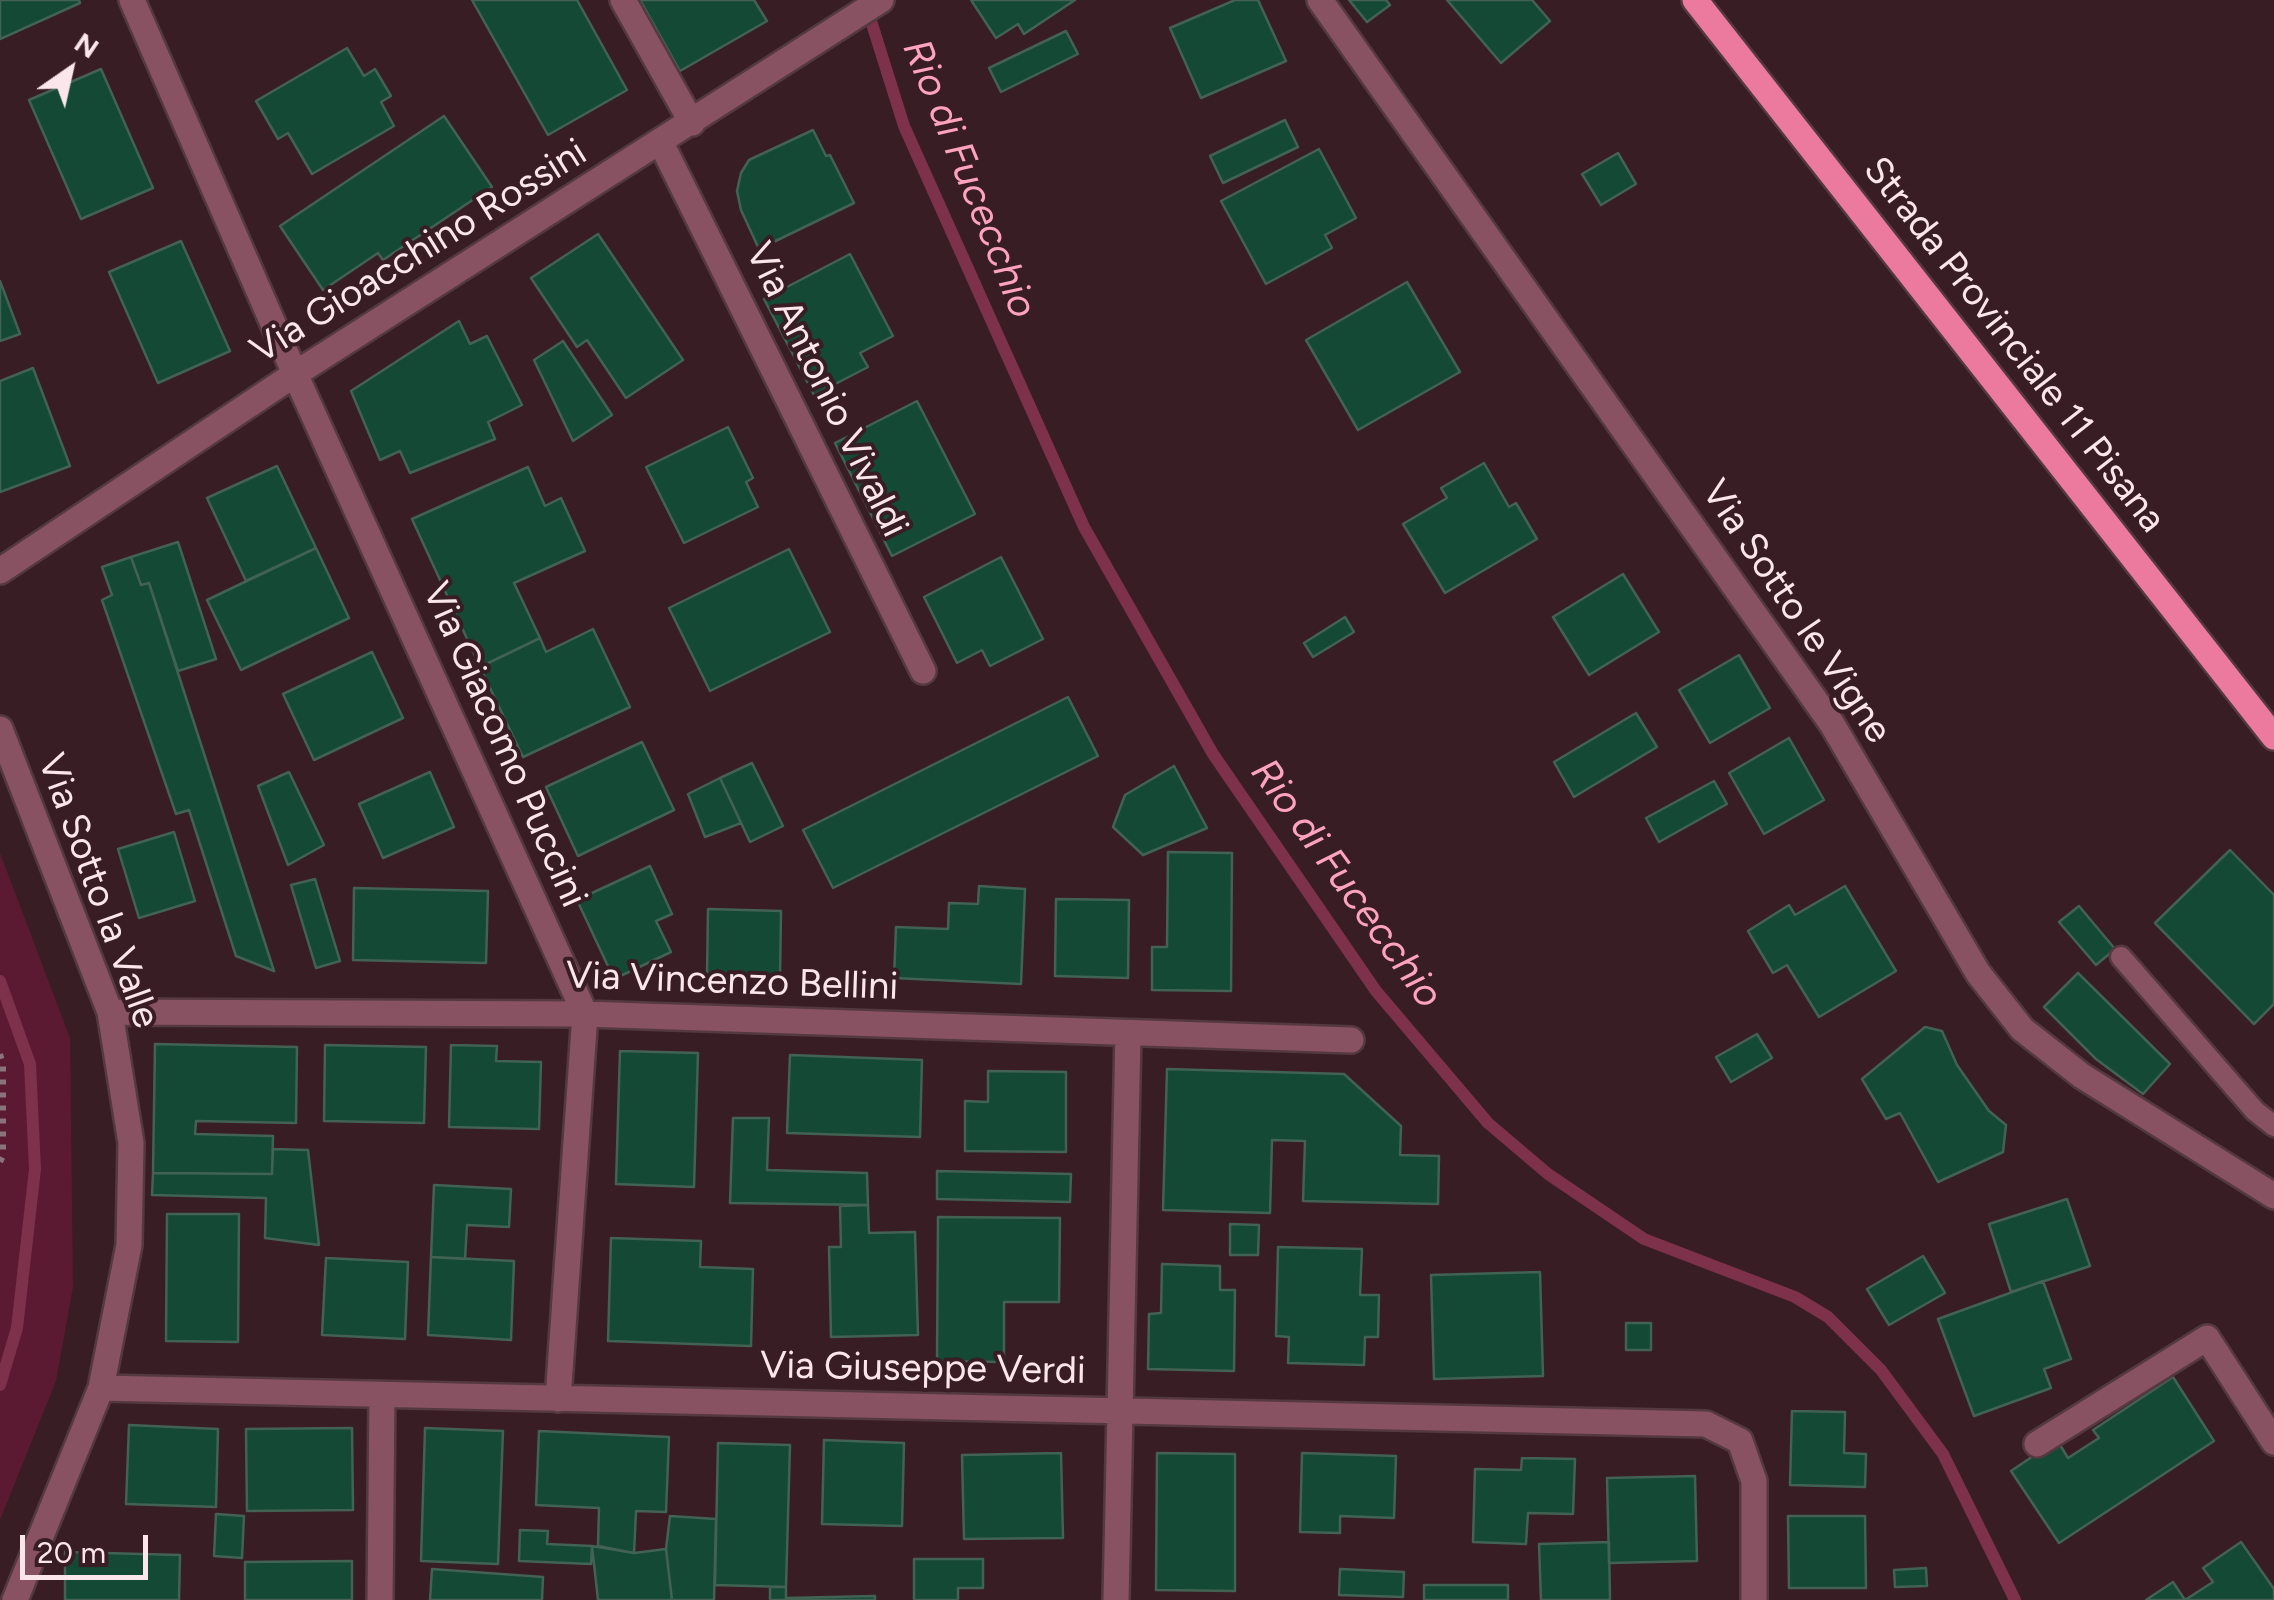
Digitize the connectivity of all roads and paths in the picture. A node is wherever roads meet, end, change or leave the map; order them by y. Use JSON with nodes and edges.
{"nodes":[{"id":1,"x":132,"y":0,"type":"edge"},
{"id":2,"x":622,"y":0,"type":"edge"},
{"id":3,"x":881,"y":0,"type":"edge"},
{"id":4,"x":1320,"y":0,"type":"edge"},
{"id":5,"x":1694,"y":0,"type":"edge"},
{"id":6,"x":692,"y":123,"type":"junction"},
{"id":7,"x":661,"y":142,"type":"junction"},
{"id":8,"x":295,"y":374,"type":"junction"},
{"id":9,"x":0,"y":571,"type":"edge"},
{"id":10,"x":923,"y":671,"type":"dead end"},
{"id":11,"x":0,"y":729,"type":"edge"},
{"id":12,"x":2274,"y":737,"type":"edge"},
{"id":13,"x":2121,"y":958,"type":"dead end"},
{"id":14,"x":110,"y":1012,"type":"junction"},
{"id":15,"x":585,"y":1014,"type":"junction"},
{"id":16,"x":1128,"y":1033,"type":"junction"},
{"id":17,"x":1351,"y":1040,"type":"dead end"},
{"id":18,"x":0,"y":1054,"type":"edge"},
{"id":19,"x":2274,"y":1126,"type":"edge"},
{"id":20,"x":0,"y":1162,"type":"edge"},
{"id":21,"x":2274,"y":1196,"type":"edge"},
{"id":22,"x":101,"y":1388,"type":"junction"},
{"id":23,"x":382,"y":1395,"type":"junction"},
{"id":24,"x":558,"y":1399,"type":"junction"},
{"id":25,"x":1120,"y":1411,"type":"junction"},
{"id":26,"x":2274,"y":1442,"type":"edge"},
{"id":27,"x":2038,"y":1444,"type":"dead end"},
{"id":28,"x":15,"y":1600,"type":"edge"},
{"id":29,"x":380,"y":1600,"type":"edge"},
{"id":30,"x":1116,"y":1600,"type":"edge"},
{"id":31,"x":1754,"y":1600,"type":"edge"}],
"edges":[{"from":1,"to":8,"type":"street","name":"Via Giacomo Puccini"},
{"from":2,"to":6,"type":"street"},
{"from":3,"to":6,"type":"street","name":"Via Gioacchino Rossini"},
{"from":4,"to":21,"type":"street","name":"Via Sotto le Vigne"},
{"from":5,"to":12,"type":"main road","name":"Strada Provinciale 11 Pisana"},
{"from":6,"to":7,"type":"street","name":"Via Gioacchino Rossini"},
{"from":7,"to":8,"type":"street","name":"Via Gioacchino Rossini"},
{"from":7,"to":10,"type":"street","name":"Via Antonio Vivaldi"},
{"from":8,"to":9,"type":"street","name":"Via Gioacchino Rossini"},
{"from":8,"to":15,"type":"street","name":"Via Giacomo Puccini"},
{"from":11,"to":14,"type":"street","name":"Via Sotto la Valle"},
{"from":13,"to":19,"type":"lane"},
{"from":14,"to":15,"type":"street","name":"Via Vincenzo Bellini"},
{"from":14,"to":22,"type":"street","name":"Via Sotto la Valle"},
{"from":15,"to":16,"type":"street","name":"Via Vincenzo Bellini"},
{"from":15,"to":24,"type":"street","name":"Via Giacomo Puccini"},
{"from":16,"to":17,"type":"street","name":"Via Vincenzo Bellini"},
{"from":16,"to":25,"type":"street"},
{"from":18,"to":20,"type":"path"},
{"from":22,"to":23,"type":"street","name":"Via Giuseppe Verdi"},
{"from":22,"to":28,"type":"street","name":"Via Sotto la Valle"},
{"from":23,"to":24,"type":"street","name":"Via Giuseppe Verdi"},
{"from":23,"to":29,"type":"street"},
{"from":24,"to":25,"type":"street","name":"Via Giuseppe Verdi"},
{"from":25,"to":30,"type":"street"},
{"from":25,"to":31,"type":"street","name":"Via Giuseppe Verdi"},
{"from":26,"to":27,"type":"street"}]}
